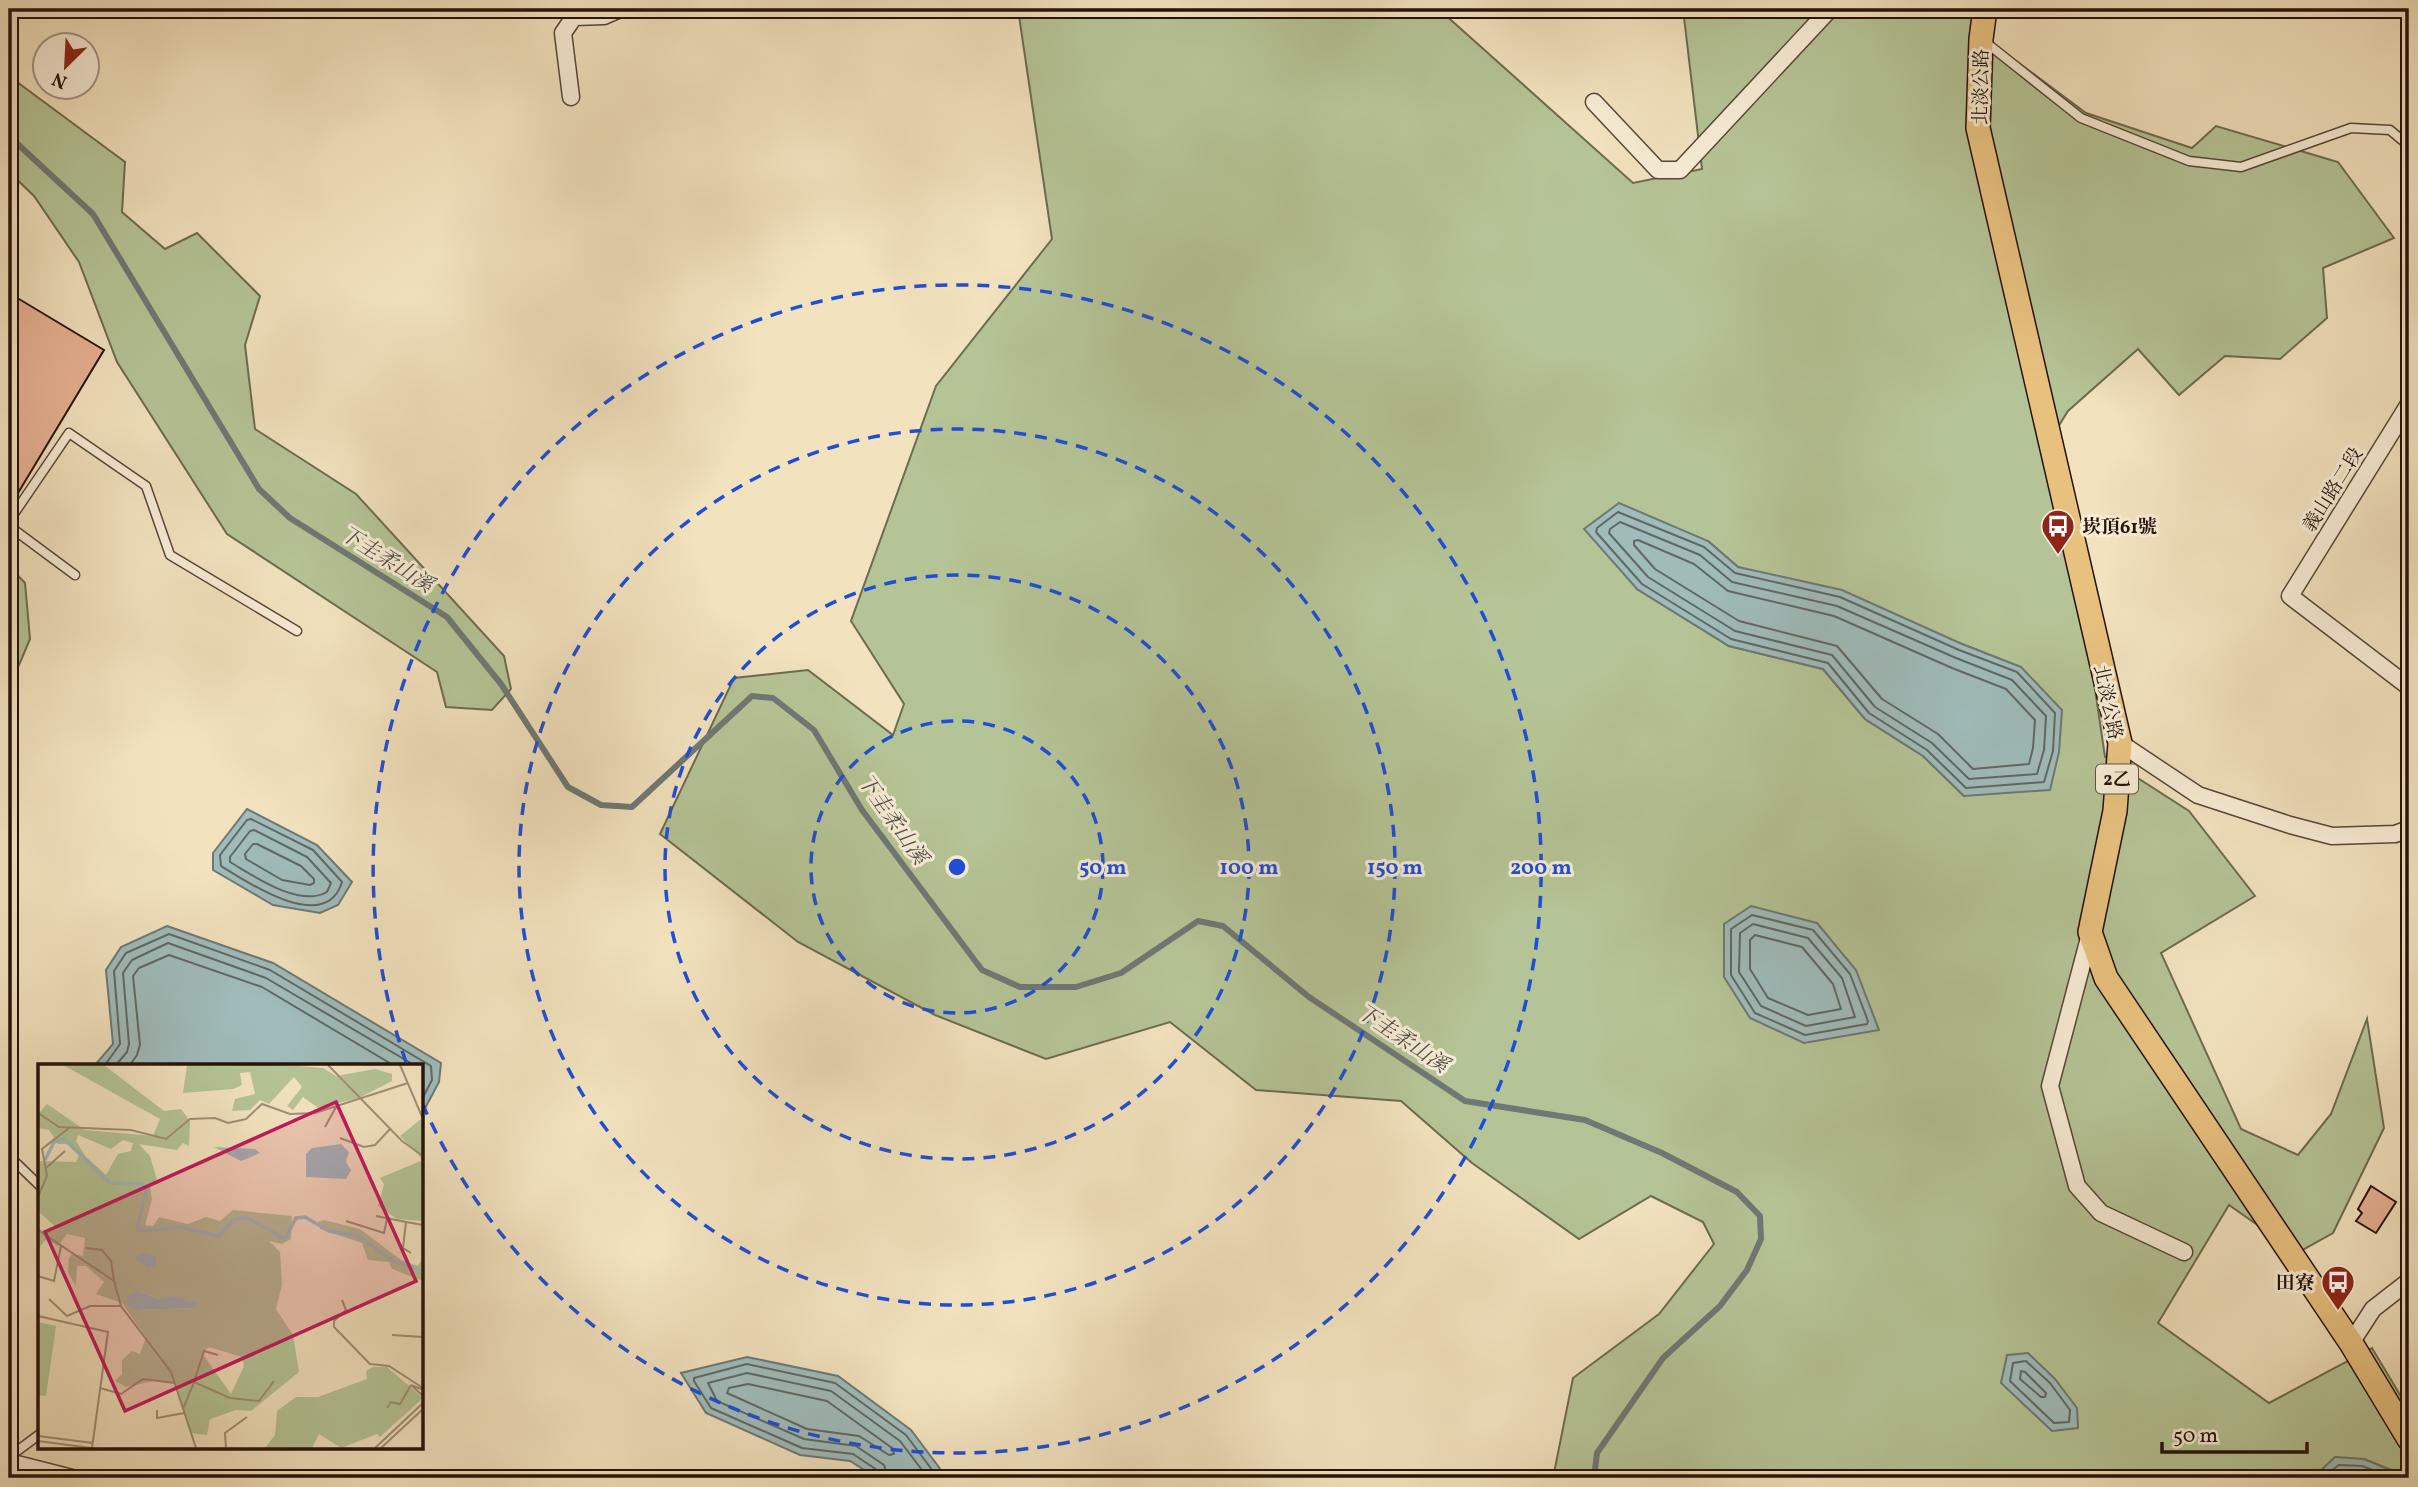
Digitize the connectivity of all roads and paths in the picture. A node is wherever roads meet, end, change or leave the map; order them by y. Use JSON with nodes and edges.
{"nodes":[{"id":1,"x":620,"y":9,"type":"edge"},
{"id":2,"x":1830,"y":9,"type":"edge"},
{"id":3,"x":1985,"y":9,"type":"edge"},
{"id":4,"x":1981,"y":38,"type":"junction"},
{"id":5,"x":570,"y":97,"type":"dead end"},
{"id":6,"x":1594,"y":102,"type":"dead end"},
{"id":7,"x":2409,"y":146,"type":"edge"},
{"id":8,"x":2409,"y":404,"type":"edge"},
{"id":9,"x":9,"y":524,"type":"edge"},
{"id":10,"x":75,"y":575,"type":"dead end"},
{"id":11,"x":297,"y":631,"type":"dead end"},
{"id":12,"x":2409,"y":687,"type":"edge"},
{"id":13,"x":2120,"y":743,"type":"junction"},
{"id":14,"x":2409,"y":829,"type":"edge"},
{"id":15,"x":2090,"y":932,"type":"junction"},
{"id":16,"x":9,"y":1156,"type":"edge"},
{"id":17,"x":38,"y":1184,"type":"edge"},
{"id":18,"x":2184,"y":1252,"type":"dead end"},
{"id":19,"x":2409,"y":1281,"type":"edge"},
{"id":20,"x":2351,"y":1343,"type":"junction"},
{"id":21,"x":38,"y":1436,"type":"edge"},
{"id":22,"x":2409,"y":1439,"type":"edge"},
{"id":23,"x":9,"y":1460,"type":"edge"},
{"id":24,"x":72,"y":1478,"type":"edge"}],
"edges":[{"from":1,"to":5,"type":"street"},
{"from":2,"to":6,"type":"street"},
{"from":3,"to":4,"type":"main road","name":"北淡公路","number":"2乙"},
{"from":4,"to":7,"type":"lane"},
{"from":4,"to":13,"type":"main road","name":"北淡公路","number":"2乙"},
{"from":8,"to":12,"type":"street","name":"義山路二段"},
{"from":9,"to":10,"type":"lane"},
{"from":9,"to":11,"type":"lane"},
{"from":13,"to":14,"type":"street"},
{"from":13,"to":15,"type":"main road","name":"北淡公路","number":"2乙"},
{"from":15,"to":18,"type":"street"},
{"from":15,"to":20,"type":"main road"},
{"from":16,"to":17,"type":"lane"},
{"from":19,"to":20,"type":"street"},
{"from":20,"to":22,"type":"main road"},
{"from":21,"to":23,"type":"lane"},
{"from":23,"to":24,"type":"street"}]}
